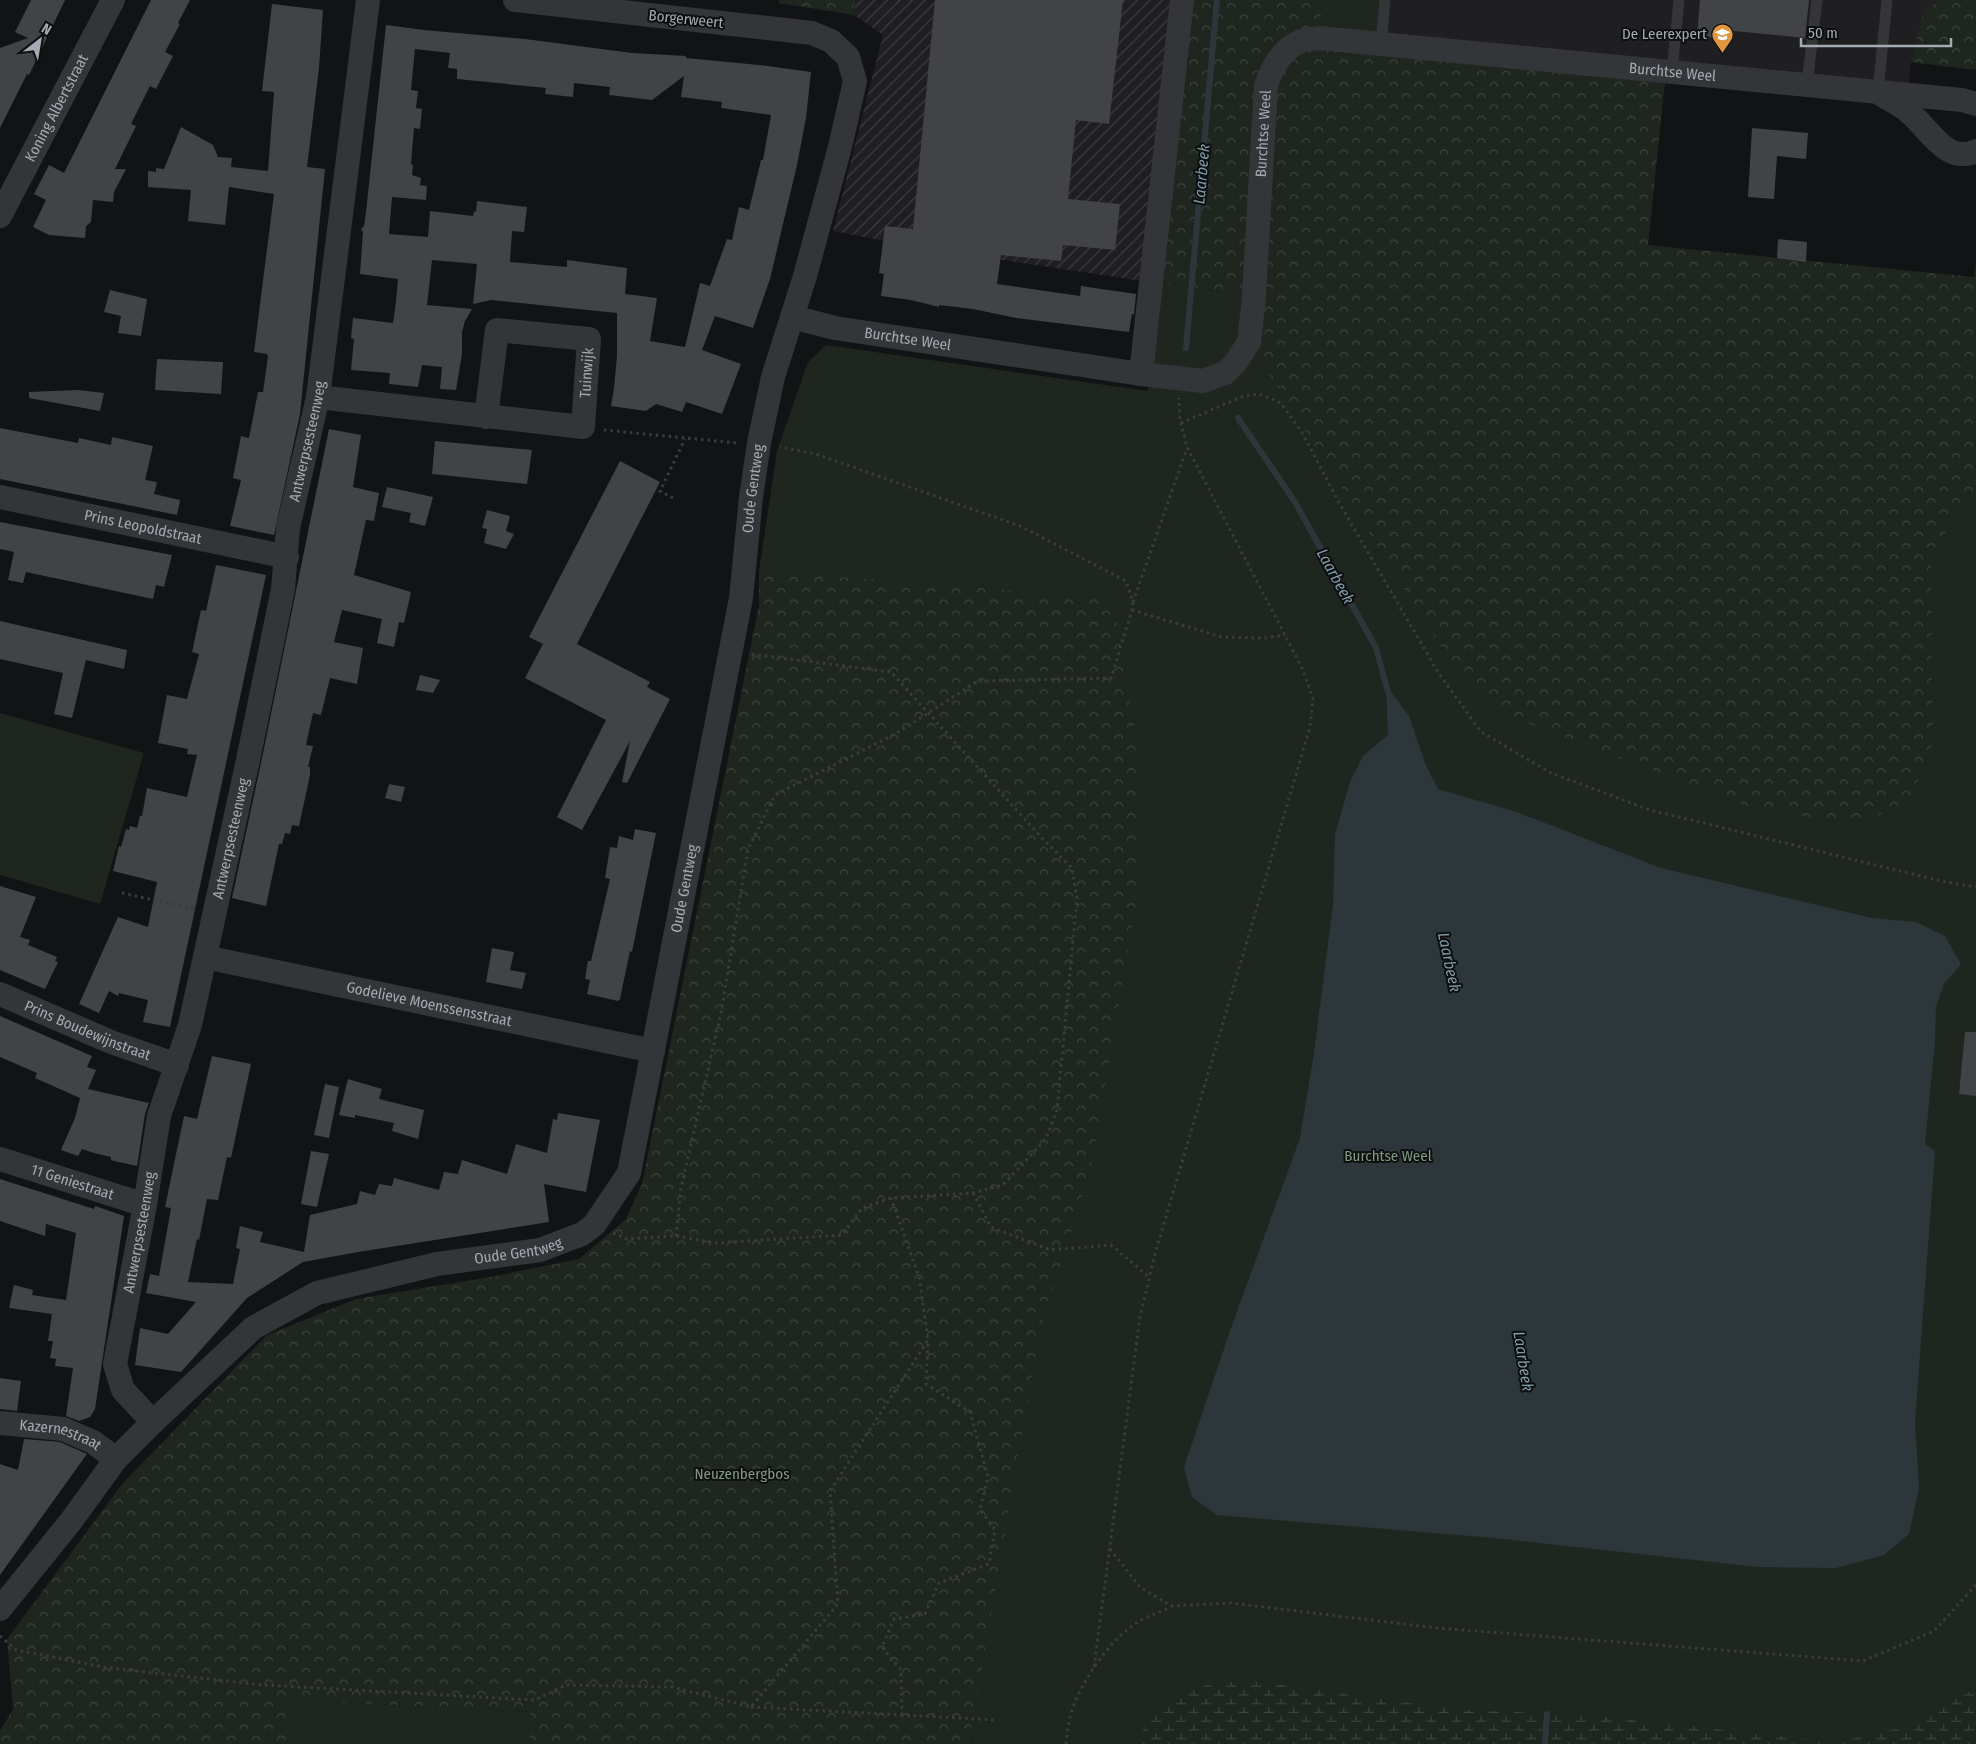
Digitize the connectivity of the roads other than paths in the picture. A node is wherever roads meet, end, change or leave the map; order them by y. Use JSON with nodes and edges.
{"nodes":[{"id":1,"x":113,"y":0,"type":"edge"},
{"id":2,"x":368,"y":0,"type":"edge"},
{"id":3,"x":515,"y":0,"type":"edge"},
{"id":4,"x":1182,"y":0,"type":"edge"},
{"id":5,"x":1385,"y":0,"type":"edge"},
{"id":6,"x":1678,"y":0,"type":"edge"},
{"id":7,"x":1817,"y":0,"type":"edge"},
{"id":8,"x":1887,"y":0,"type":"edge"},
{"id":9,"x":1381,"y":44,"type":"junction"},
{"id":10,"x":848,"y":58,"type":"joint"},
{"id":11,"x":1672,"y":72,"type":"junction"},
{"id":12,"x":1807,"y":86,"type":"junction"},
{"id":13,"x":1878,"y":92,"type":"junction"},
{"id":14,"x":1976,"y":104,"type":"edge"},
{"id":15,"x":1976,"y":151,"type":"edge"},
{"id":16,"x":0,"y":216,"type":"edge"},
{"id":17,"x":792,"y":317,"type":"junction"},
{"id":18,"x":1141,"y":374,"type":"junction"},
{"id":19,"x":318,"y":397,"type":"junction"},
{"id":20,"x":486,"y":417,"type":"junction"},
{"id":21,"x":0,"y":497,"type":"edge"},
{"id":22,"x":286,"y":557,"type":"junction"},
{"id":23,"x":205,"y":957,"type":"junction"},
{"id":24,"x":0,"y":994,"type":"edge"},
{"id":25,"x":653,"y":1051,"type":"junction"},
{"id":26,"x":177,"y":1065,"type":"junction"},
{"id":27,"x":0,"y":1159,"type":"edge"},
{"id":28,"x":145,"y":1204,"type":"junction"},
{"id":29,"x":152,"y":1422,"type":"junction"},
{"id":30,"x":0,"y":1423,"type":"edge"},
{"id":31,"x":116,"y":1459,"type":"junction"},
{"id":32,"x":0,"y":1609,"type":"edge"}],
"edges":[{"from":1,"to":16,"type":"street","name":"Koning Albertstraat"},
{"from":2,"to":19,"type":"street","name":"Antwerpsesteenweg"},
{"from":3,"to":10,"type":"street","name":"Borgerweert"},
{"from":4,"to":18,"type":"street"},
{"from":5,"to":9,"type":"lane"},
{"from":6,"to":11,"type":"lane"},
{"from":7,"to":12,"type":"lane"},
{"from":8,"to":13,"type":"lane"},
{"from":9,"to":11,"type":"street","name":"Burchtse Weel"},
{"from":9,"to":18,"type":"street","name":"Burchtse Weel"},
{"from":10,"to":17,"type":"street","name":"Oude Gentweg"},
{"from":11,"to":12,"type":"street","name":"Burchtse Weel"},
{"from":12,"to":13,"type":"street","name":"Burchtse Weel"},
{"from":13,"to":14,"type":"street","name":"Burchtse Weel"},
{"from":13,"to":15,"type":"street","name":"Burchtse Weel"},
{"from":17,"to":18,"type":"street","name":"Burchtse Weel"},
{"from":17,"to":25,"type":"street","name":"Oude Gentweg"},
{"from":19,"to":20,"type":"street"},
{"from":19,"to":22,"type":"street","name":"Antwerpsesteenweg"},
{"from":20,"to":20,"type":"street","name":"Tuinwijk"},
{"from":21,"to":22,"type":"street","name":"Prins Leopoldstraat"},
{"from":22,"to":23,"type":"street","name":"Antwerpsesteenweg"},
{"from":23,"to":25,"type":"street","name":"Godelieve Moenssensstraat"},
{"from":23,"to":26,"type":"street","name":"Antwerpsesteenweg"},
{"from":24,"to":26,"type":"street","name":"Prins Boudewijnstraat"},
{"from":25,"to":29,"type":"street","name":"Oude Gentweg"},
{"from":26,"to":28,"type":"street","name":"Antwerpsesteenweg"},
{"from":27,"to":28,"type":"street","name":"11 Geniestraat"},
{"from":28,"to":29,"type":"street","name":"Antwerpsesteenweg"},
{"from":29,"to":31,"type":"street"},
{"from":30,"to":31,"type":"street","name":"Kazernestraat"},
{"from":31,"to":32,"type":"street"}]}
